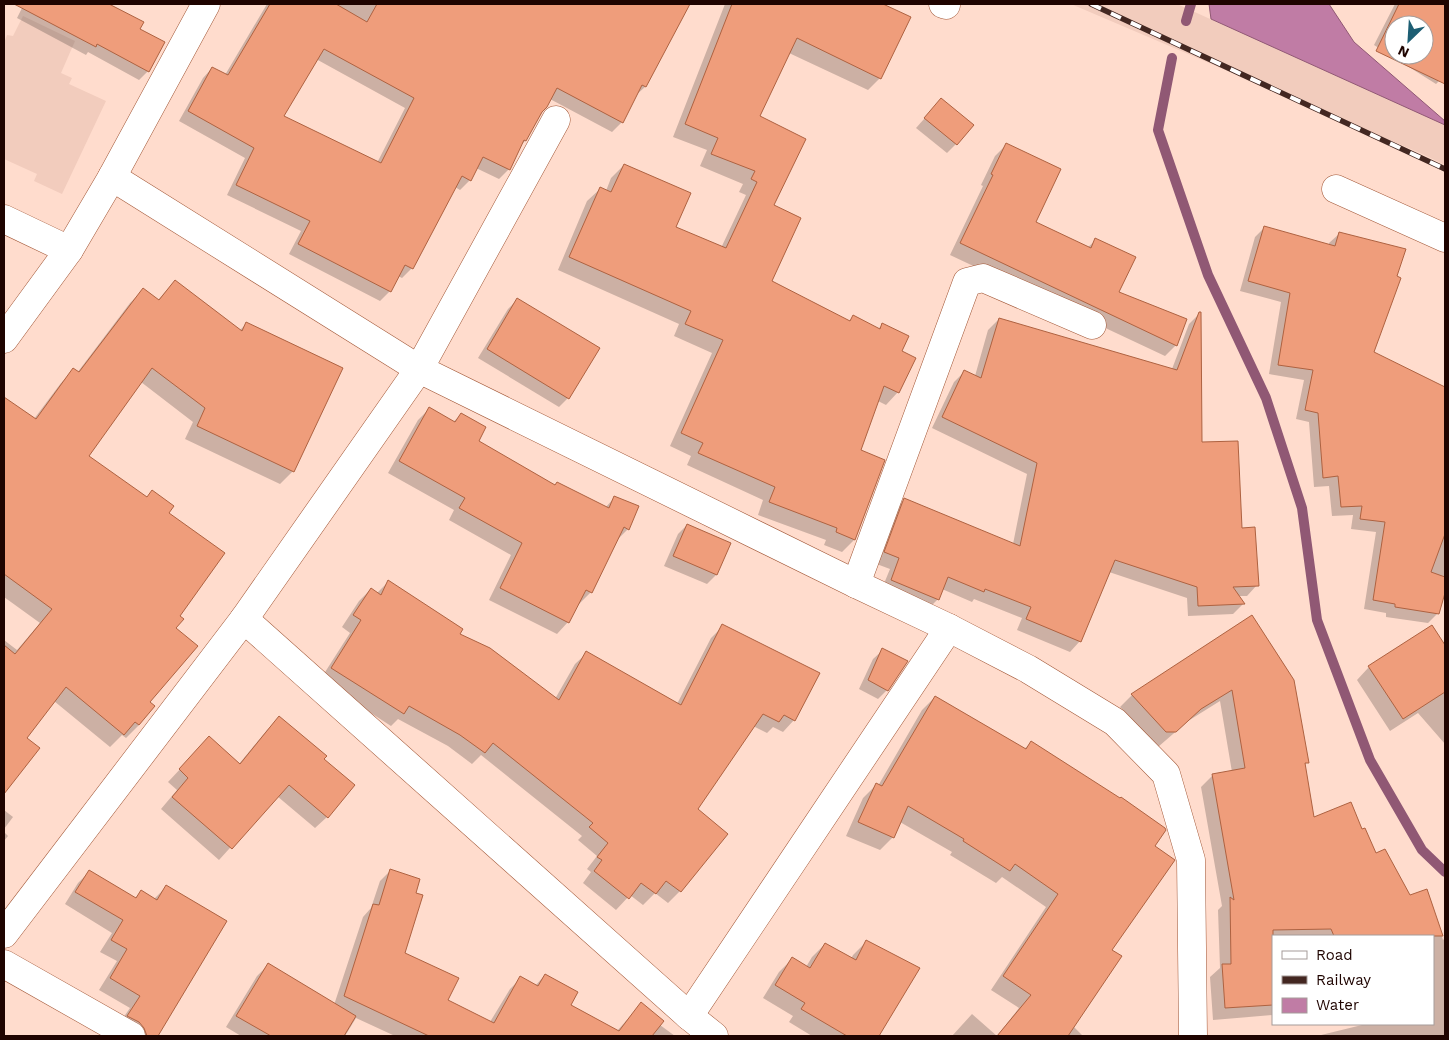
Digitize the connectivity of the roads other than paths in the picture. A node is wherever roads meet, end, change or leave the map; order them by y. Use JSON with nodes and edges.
{"nodes":[{"id":1,"x":206,"y":4,"type":"edge"},
{"id":2,"x":556,"y":120,"type":"dead end"},
{"id":3,"x":112,"y":178,"type":"junction"},
{"id":4,"x":1336,"y":189,"type":"dead end"},
{"id":5,"x":4,"y":219,"type":"edge"},
{"id":6,"x":1445,"y":238,"type":"edge"},
{"id":7,"x":69,"y":250,"type":"junction"},
{"id":8,"x":1092,"y":325,"type":"dead end"},
{"id":9,"x":4,"y":340,"type":"edge"},
{"id":10,"x":419,"y":369,"type":"junction"},
{"id":11,"x":856,"y":584,"type":"junction"},
{"id":12,"x":244,"y":619,"type":"junction"},
{"id":13,"x":949,"y":628,"type":"junction"},
{"id":14,"x":4,"y":934,"type":"edge"},
{"id":15,"x":4,"y":964,"type":"edge"},
{"id":16,"x":689,"y":1016,"type":"junction"},
{"id":17,"x":131,"y":1036,"type":"edge"},
{"id":18,"x":714,"y":1036,"type":"edge"},
{"id":19,"x":1193,"y":1036,"type":"edge"}],
"edges":[{"from":1,"to":3,"type":"street"},
{"from":2,"to":10,"type":"street"},
{"from":3,"to":7,"type":"street"},
{"from":3,"to":10,"type":"street"},
{"from":4,"to":6,"type":"street"},
{"from":5,"to":7,"type":"street"},
{"from":7,"to":9,"type":"street"},
{"from":8,"to":11,"type":"street"},
{"from":10,"to":11,"type":"street"},
{"from":10,"to":12,"type":"street"},
{"from":11,"to":13,"type":"street"},
{"from":12,"to":14,"type":"street"},
{"from":12,"to":16,"type":"street"},
{"from":13,"to":16,"type":"street"},
{"from":13,"to":19,"type":"street"},
{"from":15,"to":17,"type":"street"},
{"from":16,"to":18,"type":"street"}]}
